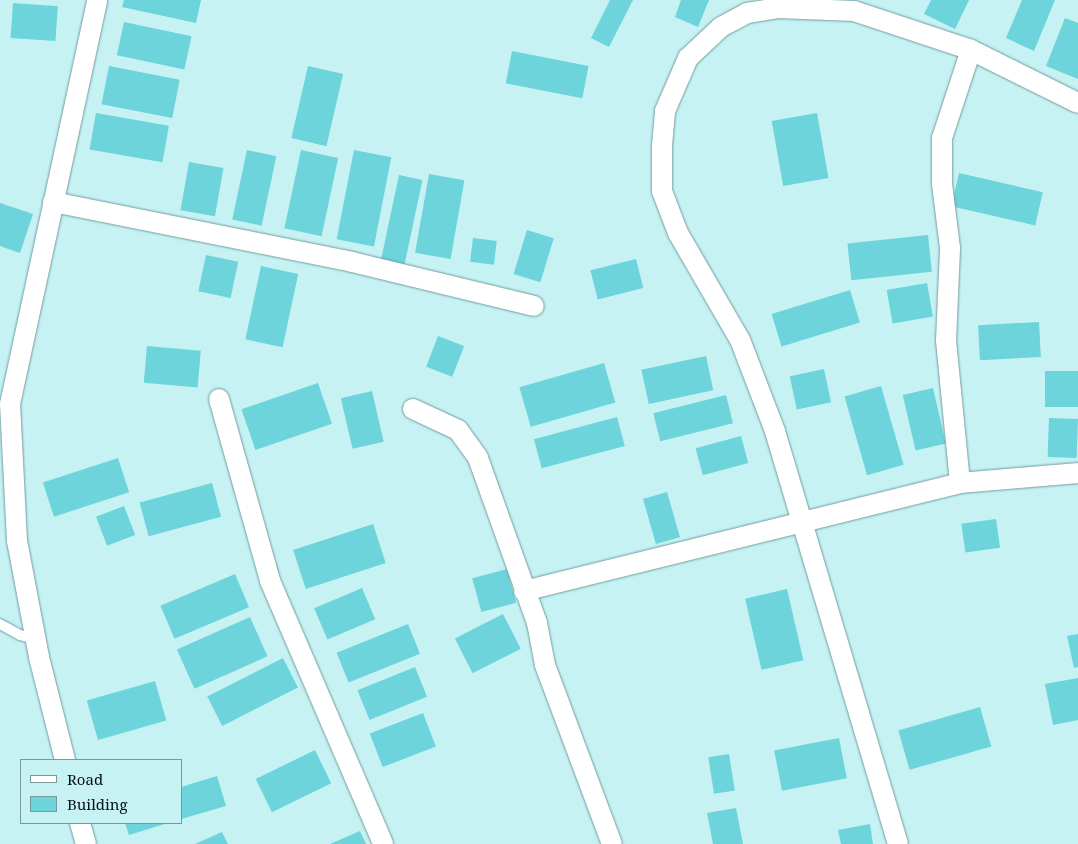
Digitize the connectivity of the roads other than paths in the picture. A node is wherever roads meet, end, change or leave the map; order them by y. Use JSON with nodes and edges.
{"nodes":[{"id":1,"x":97,"y":0,"type":"edge"},
{"id":2,"x":780,"y":4,"type":"edge"},
{"id":3,"x":970,"y":50,"type":"junction"},
{"id":4,"x":1078,"y":103,"type":"edge"},
{"id":5,"x":53,"y":202,"type":"junction"},
{"id":6,"x":534,"y":306,"type":"dead end"},
{"id":7,"x":219,"y":399,"type":"dead end"},
{"id":8,"x":413,"y":409,"type":"dead end"},
{"id":9,"x":6,"y":453,"type":"edge"},
{"id":10,"x":1078,"y":473,"type":"edge"},
{"id":11,"x":960,"y":483,"type":"junction"},
{"id":12,"x":803,"y":523,"type":"junction"},
{"id":13,"x":524,"y":591,"type":"junction"},
{"id":14,"x":0,"y":624,"type":"edge"},
{"id":15,"x":35,"y":639,"type":"junction"},
{"id":16,"x":65,"y":759,"type":"edge"},
{"id":17,"x":80,"y":824,"type":"edge"},
{"id":18,"x":86,"y":844,"type":"edge"},
{"id":19,"x":383,"y":844,"type":"edge"},
{"id":20,"x":612,"y":844,"type":"edge"},
{"id":21,"x":898,"y":844,"type":"edge"}],
"edges":[{"from":1,"to":5,"type":"street"},
{"from":2,"to":3,"type":"street"},
{"from":2,"to":12,"type":"street"},
{"from":3,"to":4,"type":"street"},
{"from":3,"to":11,"type":"street"},
{"from":5,"to":6,"type":"street"},
{"from":5,"to":9,"type":"street"},
{"from":7,"to":19,"type":"street"},
{"from":8,"to":13,"type":"street"},
{"from":9,"to":15,"type":"street"},
{"from":10,"to":11,"type":"street"},
{"from":11,"to":12,"type":"street"},
{"from":12,"to":13,"type":"street"},
{"from":12,"to":21,"type":"street"},
{"from":13,"to":20,"type":"street"},
{"from":14,"to":15,"type":"lane"},
{"from":15,"to":16,"type":"street"},
{"from":17,"to":18,"type":"street"}]}
